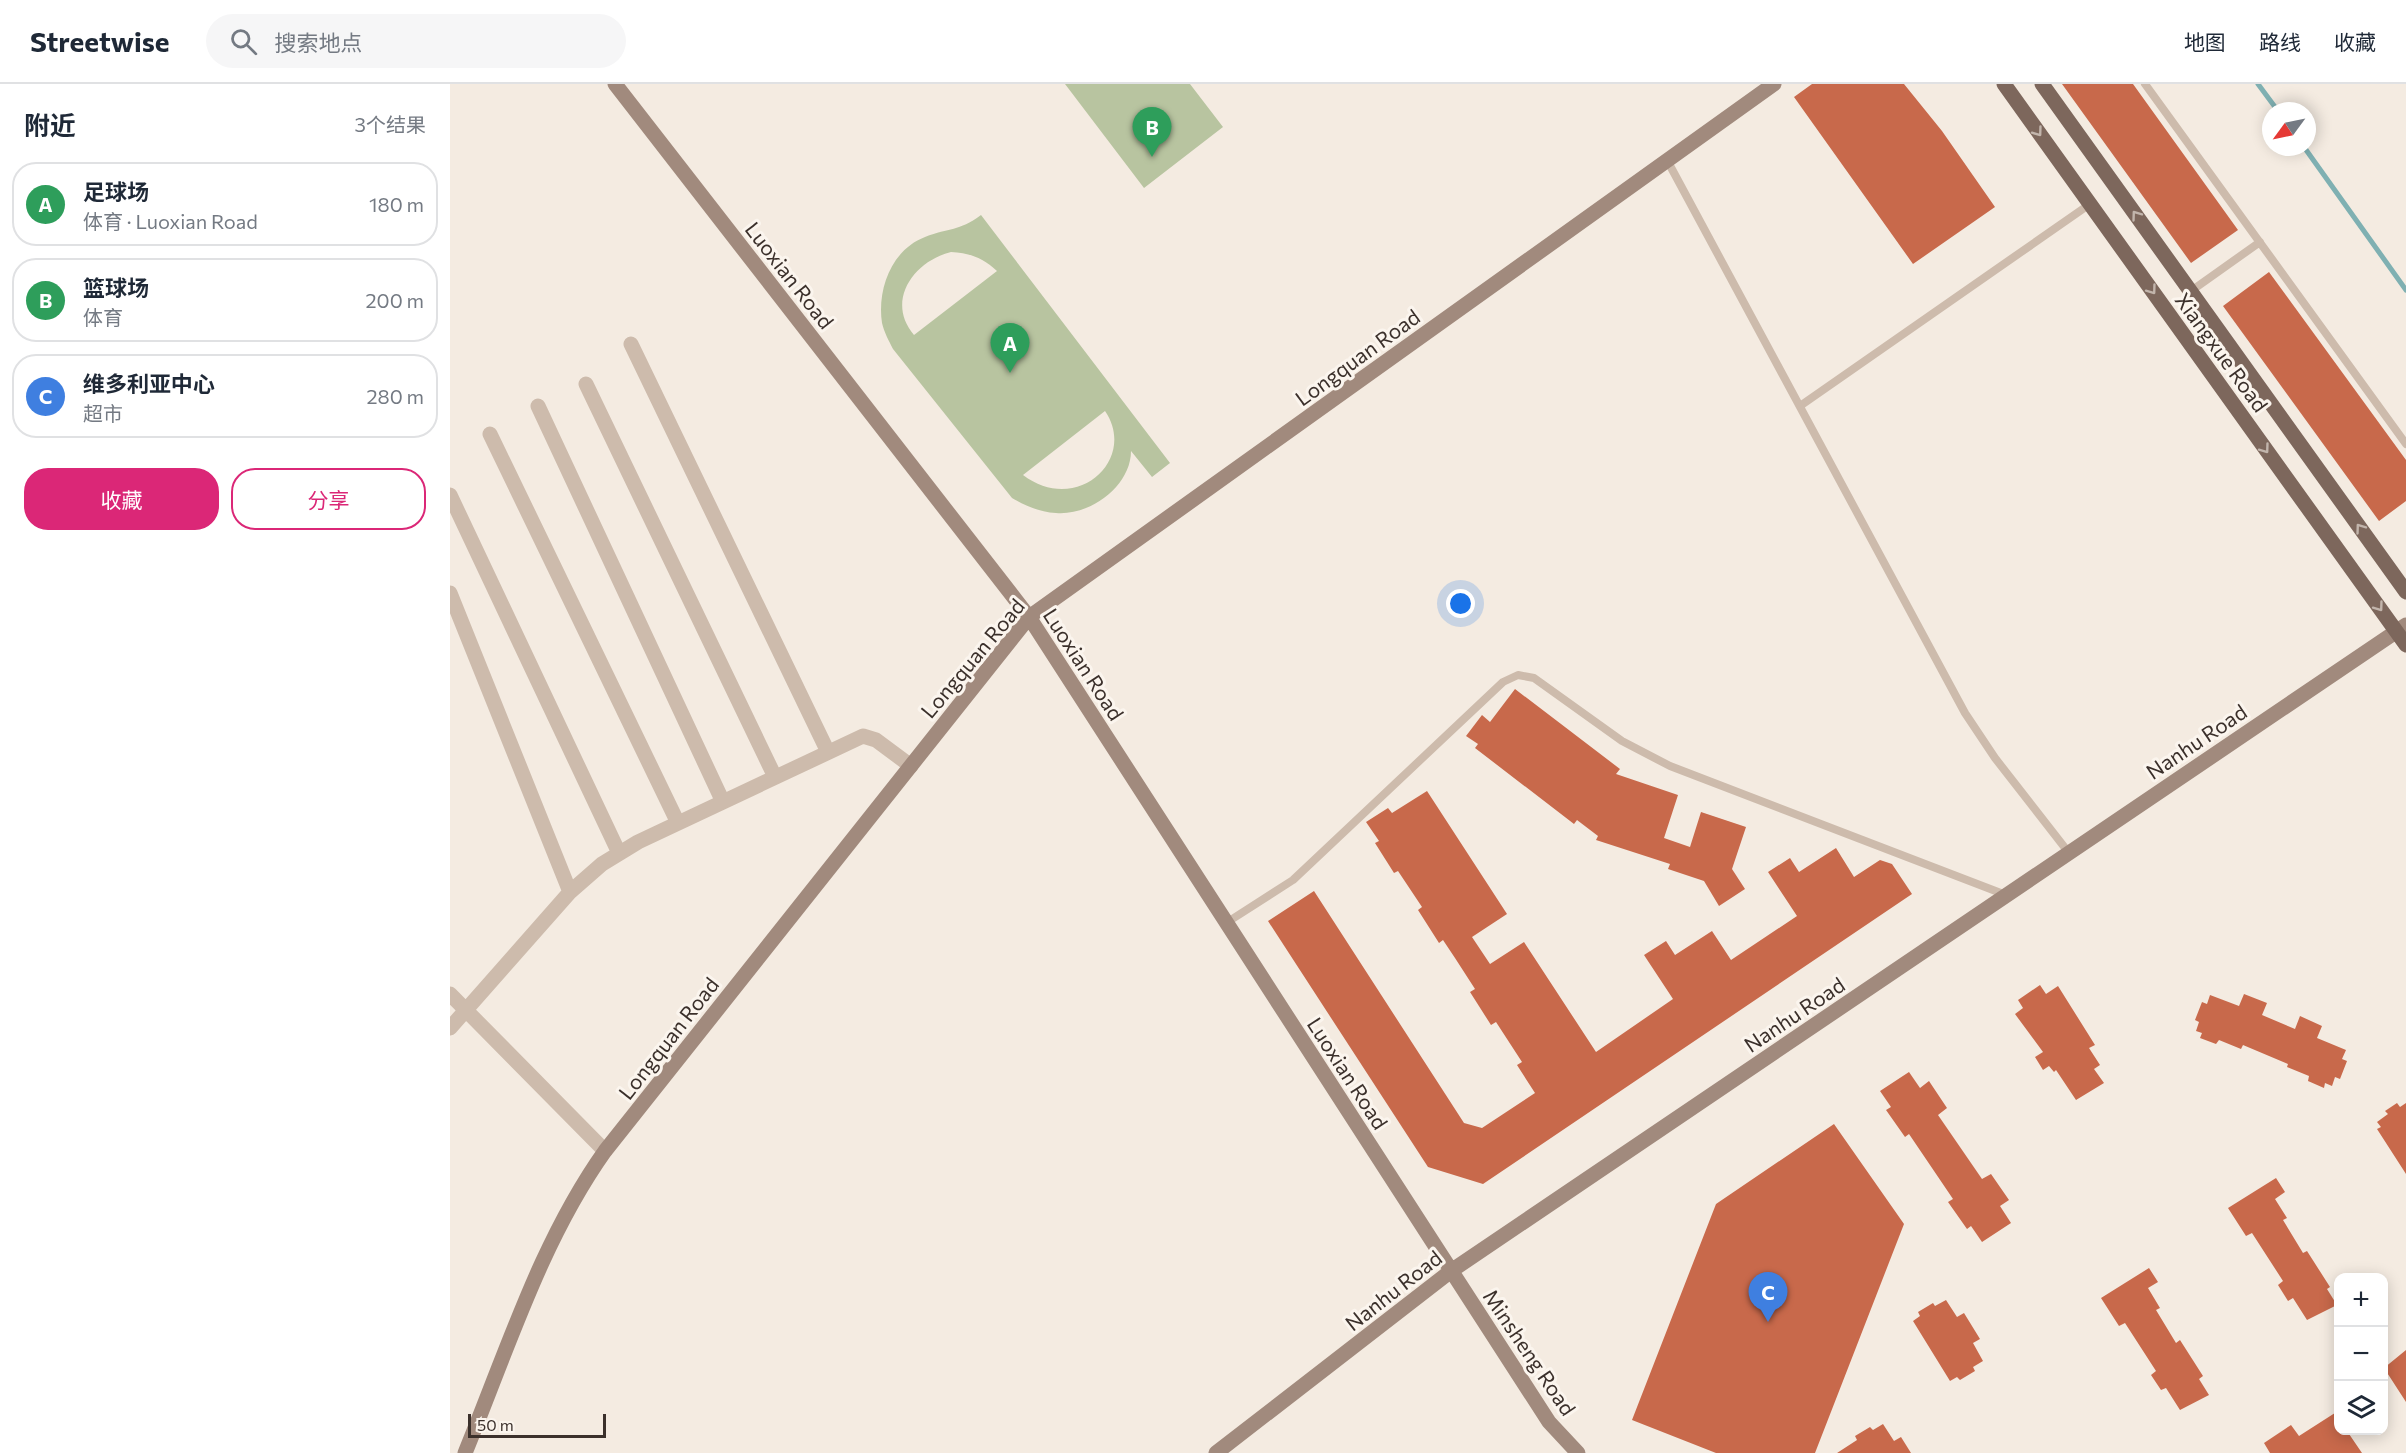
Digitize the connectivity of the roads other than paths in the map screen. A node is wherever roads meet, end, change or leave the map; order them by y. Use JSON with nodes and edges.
{"nodes":[{"id":1,"x":615,"y":84,"type":"edge"},
{"id":2,"x":1774,"y":84,"type":"edge"},
{"id":3,"x":2004,"y":84,"type":"edge"},
{"id":4,"x":2042,"y":84,"type":"edge"},
{"id":5,"x":2145,"y":84,"type":"edge"},
{"id":6,"x":1667,"y":160,"type":"junction"},
{"id":7,"x":2090,"y":204,"type":"junction"},
{"id":8,"x":2260,"y":242,"type":"junction"},
{"id":9,"x":2191,"y":291,"type":"junction"},
{"id":10,"x":631,"y":344,"type":"dead end"},
{"id":11,"x":586,"y":384,"type":"dead end"},
{"id":12,"x":538,"y":406,"type":"dead end"},
{"id":13,"x":1800,"y":406,"type":"junction"},
{"id":14,"x":490,"y":434,"type":"dead end"},
{"id":15,"x":2406,"y":444,"type":"edge"},
{"id":16,"x":450,"y":495,"type":"edge"},
{"id":17,"x":2406,"y":592,"type":"edge"},
{"id":18,"x":450,"y":593,"type":"edge"},
{"id":19,"x":1029,"y":617,"type":"junction"},
{"id":20,"x":2401,"y":628,"type":"edge"},
{"id":21,"x":2406,"y":645,"type":"edge"},
{"id":22,"x":828,"y":752,"type":"junction"},
{"id":23,"x":911,"y":766,"type":"junction"},
{"id":24,"x":776,"y":777,"type":"junction"},
{"id":25,"x":723,"y":802,"type":"junction"},
{"id":26,"x":678,"y":823,"type":"junction"},
{"id":27,"x":619,"y":853,"type":"junction"},
{"id":28,"x":2069,"y":853,"type":"junction"},
{"id":29,"x":570,"y":892,"type":"junction"},
{"id":30,"x":2007,"y":895,"type":"junction"},
{"id":31,"x":1226,"y":923,"type":"junction"},
{"id":32,"x":450,"y":994,"type":"edge"},
{"id":33,"x":466,"y":1011,"type":"junction"},
{"id":34,"x":450,"y":1028,"type":"edge"},
{"id":35,"x":605,"y":1151,"type":"junction"},
{"id":36,"x":1451,"y":1271,"type":"junction"},
{"id":37,"x":465,"y":1453,"type":"edge"},
{"id":38,"x":1216,"y":1453,"type":"edge"},
{"id":39,"x":1578,"y":1453,"type":"edge"}],
"edges":[{"from":1,"to":19,"type":"main road","name":"Luoxian Road"},
{"from":2,"to":6,"type":"main road","name":"Longquan Road"},
{"from":3,"to":7,"type":"main road","name":"Xiangxue Road","one_way":true},
{"from":9,"to":4,"type":"main road","name":"Xiangxue Road","one_way":true},
{"from":5,"to":8,"type":"lane"},
{"from":6,"to":13,"type":"lane"},
{"from":6,"to":19,"type":"main road","name":"Longquan Road"},
{"from":7,"to":13,"type":"lane"},
{"from":7,"to":20,"type":"main road","name":"Xiangxue Road","one_way":true},
{"from":8,"to":9,"type":"lane"},
{"from":8,"to":15,"type":"lane"},
{"from":17,"to":9,"type":"main road","name":"Xiangxue Road","one_way":true},
{"from":10,"to":22,"type":"street"},
{"from":11,"to":24,"type":"street"},
{"from":12,"to":25,"type":"street"},
{"from":13,"to":28,"type":"lane"},
{"from":14,"to":26,"type":"street"},
{"from":16,"to":27,"type":"street"},
{"from":18,"to":29,"type":"street"},
{"from":19,"to":23,"type":"main road","name":"Longquan Road"},
{"from":19,"to":31,"type":"main road","name":"Luoxian Road"},
{"from":20,"to":21,"type":"main road","name":"Xiangxue Road"},
{"from":20,"to":28,"type":"main road","name":"Nanhu Road"},
{"from":22,"to":23,"type":"street"},
{"from":22,"to":24,"type":"street"},
{"from":23,"to":35,"type":"main road","name":"Longquan Road"},
{"from":24,"to":25,"type":"street"},
{"from":25,"to":26,"type":"street"},
{"from":26,"to":27,"type":"street"},
{"from":27,"to":29,"type":"street"},
{"from":28,"to":30,"type":"main road","name":"Nanhu Road"},
{"from":29,"to":33,"type":"street"},
{"from":30,"to":31,"type":"lane"},
{"from":30,"to":36,"type":"main road","name":"Nanhu Road"},
{"from":31,"to":36,"type":"main road","name":"Luoxian Road"},
{"from":32,"to":33,"type":"street"},
{"from":33,"to":34,"type":"street"},
{"from":33,"to":35,"type":"street"},
{"from":35,"to":37,"type":"main road","name":"Longquan Road"},
{"from":36,"to":38,"type":"main road","name":"Nanhu Road"},
{"from":36,"to":39,"type":"main road","name":"Minsheng Road"}]}
